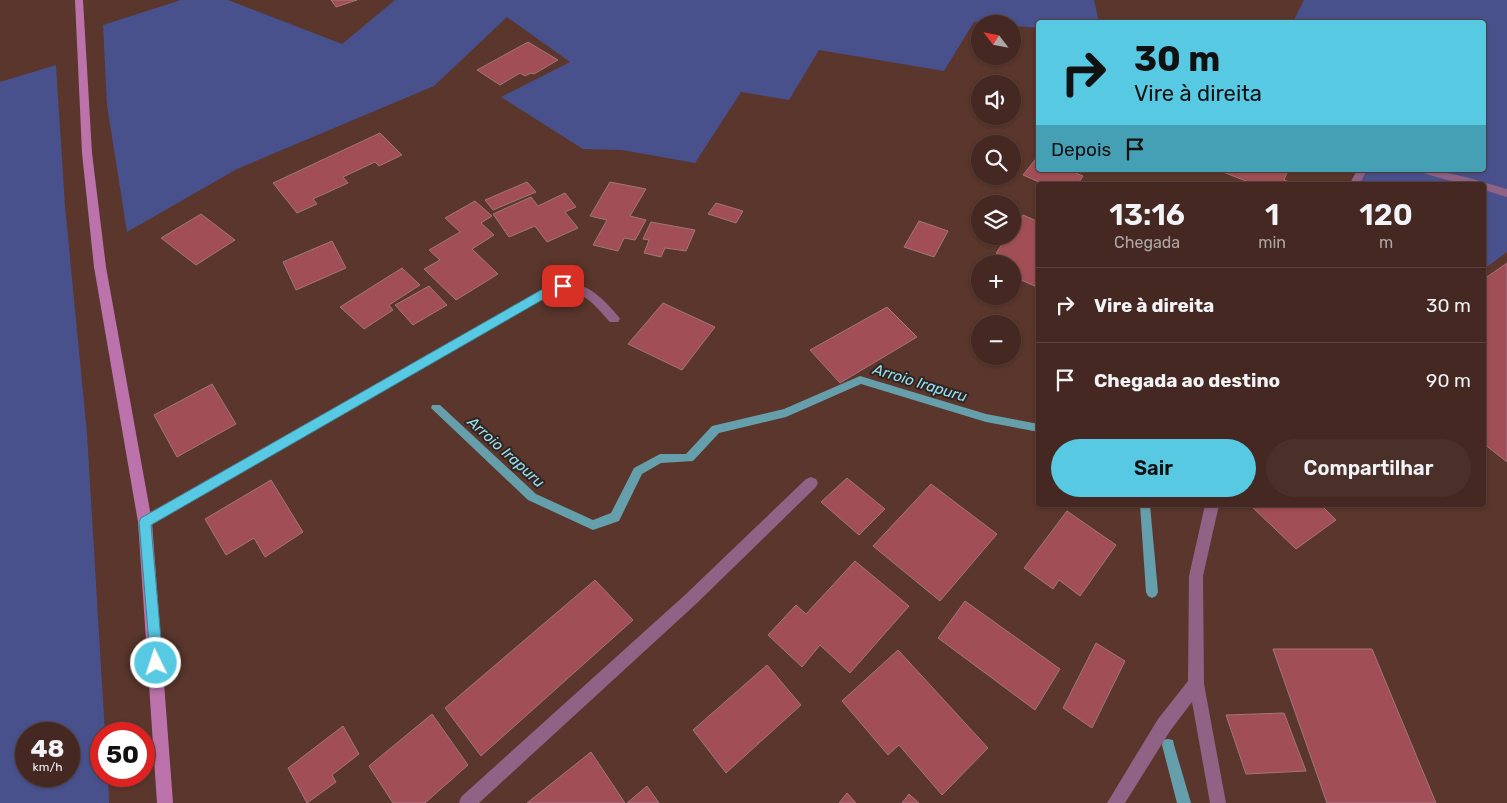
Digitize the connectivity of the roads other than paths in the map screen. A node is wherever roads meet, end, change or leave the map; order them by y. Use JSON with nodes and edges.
{"nodes":[{"id":1,"x":79,"y":0,"type":"edge"},
{"id":2,"x":1430,"y":172,"type":"edge"},
{"id":3,"x":1467,"y":182,"type":"edge"},
{"id":4,"x":1486,"y":187,"type":"edge"},
{"id":5,"x":1507,"y":193,"type":"edge"},
{"id":6,"x":614,"y":319,"type":"dead end"},
{"id":7,"x":811,"y":483,"type":"dead end"},
{"id":8,"x":1212,"y":507,"type":"edge"},
{"id":9,"x":145,"y":522,"type":"junction"},
{"id":10,"x":1196,"y":684,"type":"junction"},
{"id":11,"x":165,"y":803,"type":"edge"},
{"id":12,"x":467,"y":803,"type":"edge"},
{"id":13,"x":1115,"y":803,"type":"edge"},
{"id":14,"x":1218,"y":803,"type":"edge"}],
"edges":[{"from":1,"to":9,"type":"main road"},
{"from":2,"to":3,"type":"street"},
{"from":4,"to":5,"type":"street"},
{"from":6,"to":9,"type":"street"},
{"from":7,"to":12,"type":"street"},
{"from":8,"to":10,"type":"street"},
{"from":9,"to":11,"type":"main road"},
{"from":10,"to":13,"type":"street"},
{"from":10,"to":14,"type":"street"}]}
